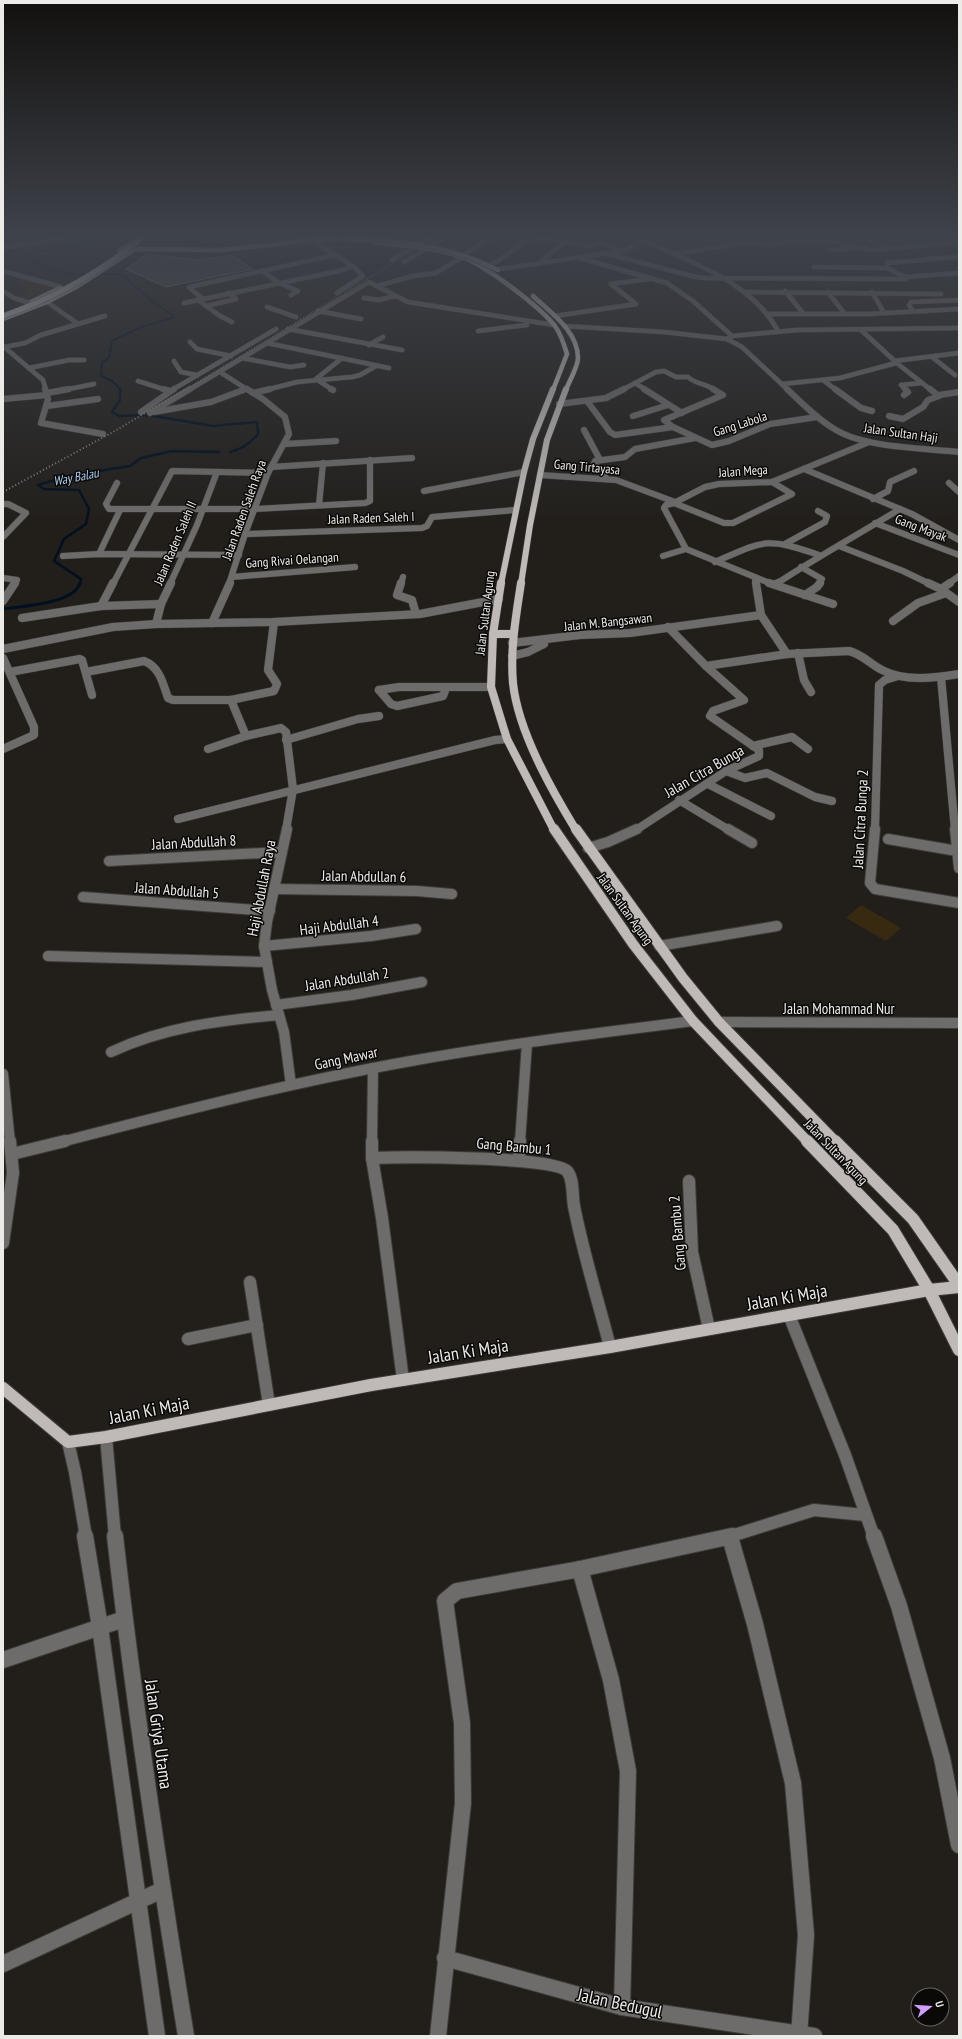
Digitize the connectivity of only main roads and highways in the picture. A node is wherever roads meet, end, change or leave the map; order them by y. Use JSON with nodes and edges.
{"nodes":[{"id":1,"x":559,"y":332,"type":"edge"},
{"id":2,"x":568,"y":332,"type":"edge"},
{"id":3,"x":533,"y":439,"type":"junction"},
{"id":4,"x":547,"y":440,"type":"junction"},
{"id":5,"x":521,"y":525,"type":"junction"},
{"id":6,"x":493,"y":634,"type":"junction"},
{"id":7,"x":513,"y":639,"type":"junction"},
{"id":8,"x":762,"y":1068,"type":"junction"},
{"id":9,"x":746,"y":1078,"type":"junction"},
{"id":10,"x":959,"y":1286,"type":"edge"},
{"id":11,"x":929,"y":1290,"type":"junction"},
{"id":12,"x":959,"y":1350,"type":"edge"},
{"id":13,"x":3,"y":1388,"type":"edge"}],
"edges":[{"from":1,"to":3,"type":"main road","name":"Jalan Sultan Agung"},
{"from":2,"to":4,"type":"main road","name":"Jalan Sultan Agung"},
{"from":3,"to":4,"type":"main road"},
{"from":3,"to":5,"type":"main road","name":"Jalan Sultan Agung"},
{"from":4,"to":5,"type":"main road","name":"Jalan Sultan Agung"},
{"from":5,"to":6,"type":"main road","name":"Jalan Sultan Agung"},
{"from":5,"to":7,"type":"main road","name":"Jalan Sultan Agung"},
{"from":6,"to":7,"type":"main road"},
{"from":6,"to":9,"type":"main road","name":"Jalan Sultan Agung"},
{"from":7,"to":8,"type":"main road","name":"Jalan Sultan Agung"},
{"from":8,"to":9,"type":"main road"},
{"from":8,"to":10,"type":"main road","name":"Jalan Sultan Agung"},
{"from":9,"to":11,"type":"main road","name":"Jalan Sultan Agung"},
{"from":10,"to":11,"type":"main road","name":"Jalan Ki Maja"},
{"from":11,"to":12,"type":"main road","name":"Jalan Sultan Agung"},
{"from":11,"to":13,"type":"main road","name":"Jalan Ki Maja"}]}
